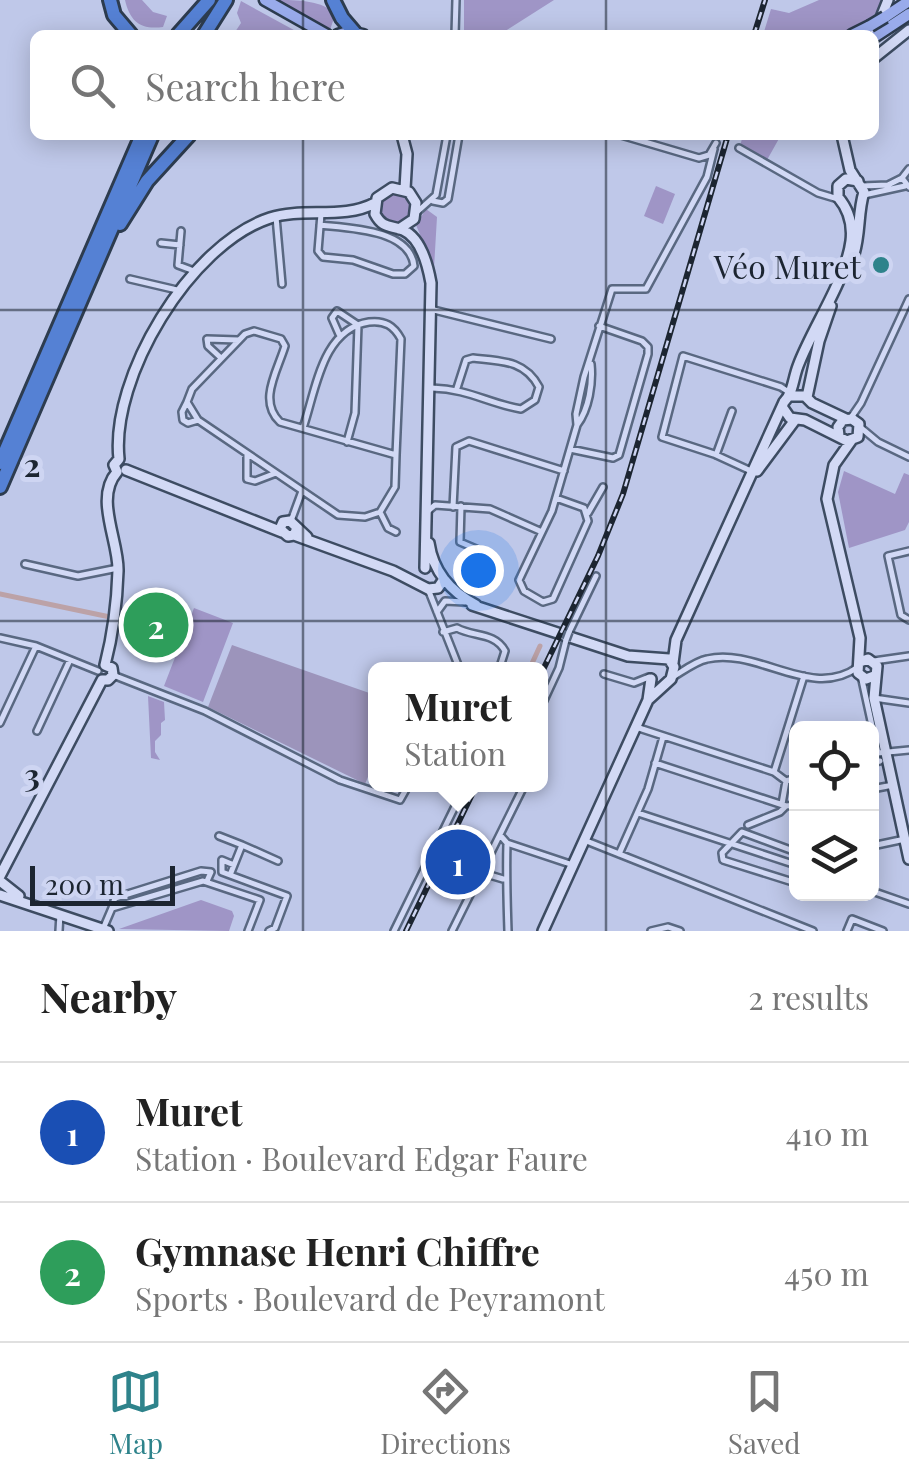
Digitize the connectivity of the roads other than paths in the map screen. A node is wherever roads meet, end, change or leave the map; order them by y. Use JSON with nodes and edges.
{"nodes":[{"id":1,"x":108,"y":0,"type":"edge"},
{"id":2,"x":208,"y":0,"type":"edge"},
{"id":3,"x":217,"y":0,"type":"edge"},
{"id":4,"x":226,"y":0,"type":"edge"},
{"id":5,"x":253,"y":0,"type":"edge"},
{"id":6,"x":264,"y":0,"type":"edge"},
{"id":7,"x":333,"y":0,"type":"edge"},
{"id":8,"x":456,"y":0,"type":"edge"},
{"id":9,"x":888,"y":0,"type":"edge"},
{"id":10,"x":909,"y":1,"type":"edge"},
{"id":11,"x":909,"y":14,"type":"edge"},
{"id":12,"x":119,"y":30,"type":"edge"},
{"id":13,"x":127,"y":30,"type":"edge"},
{"id":14,"x":182,"y":30,"type":"edge"},
{"id":15,"x":199,"y":30,"type":"edge"},
{"id":16,"x":207,"y":30,"type":"edge"},
{"id":17,"x":302,"y":30,"type":"edge"},
{"id":18,"x":318,"y":30,"type":"edge"},
{"id":19,"x":357,"y":30,"type":"edge"},
{"id":20,"x":454,"y":30,"type":"edge"},
{"id":21,"x":876,"y":30,"type":"edge"},
{"id":22,"x":877,"y":30,"type":"edge"},
{"id":23,"x":909,"y":30,"type":"edge"},
{"id":24,"x":879,"y":31,"type":"edge"},
{"id":25,"x":879,"y":54,"type":"edge"},
{"id":26,"x":138,"y":140,"type":"edge"},
{"id":27,"x":150,"y":140,"type":"edge"},
{"id":28,"x":184,"y":140,"type":"edge"},
{"id":29,"x":403,"y":140,"type":"edge"},
{"id":30,"x":445,"y":140,"type":"edge"},
{"id":31,"x":458,"y":140,"type":"edge"},
{"id":32,"x":637,"y":140,"type":"edge"},
{"id":33,"x":842,"y":140,"type":"edge"},
{"id":34,"x":842,"y":140,"type":"edge"},
{"id":35,"x":739,"y":148,"type":"dead end"},
{"id":36,"x":407,"y":154,"type":"junction"},
{"id":37,"x":909,"y":169,"type":"edge"},
{"id":38,"x":902,"y":178,"type":"junction"},
{"id":39,"x":840,"y":184,"type":"junction"},
{"id":40,"x":907,"y":187,"type":"edge"},
{"id":41,"x":392,"y":188,"type":"junction"},
{"id":42,"x":861,"y":191,"type":"junction"},
{"id":43,"x":408,"y":192,"type":"junction"},
{"id":44,"x":821,"y":194,"type":"junction"},
{"id":45,"x":435,"y":198,"type":"junction"},
{"id":46,"x":376,"y":202,"type":"junction"},
{"id":47,"x":842,"y":202,"type":"junction"},
{"id":48,"x":340,"y":212,"type":"junction"},
{"id":49,"x":276,"y":216,"type":"junction"},
{"id":50,"x":415,"y":216,"type":"junction"},
{"id":51,"x":377,"y":218,"type":"junction"},
{"id":52,"x":320,"y":220,"type":"junction"},
{"id":53,"x":399,"y":229,"type":"junction"},
{"id":54,"x":181,"y":231,"type":"dead end"},
{"id":55,"x":161,"y":243,"type":"dead end"},
{"id":56,"x":180,"y":244,"type":"junction"},
{"id":57,"x":93,"y":269,"type":"junction"},
{"id":58,"x":194,"y":272,"type":"junction"},
{"id":59,"x":130,"y":279,"type":"dead end"},
{"id":60,"x":282,"y":284,"type":"dead end"},
{"id":61,"x":177,"y":290,"type":"junction"},
{"id":62,"x":909,"y":299,"type":"edge"},
{"id":63,"x":434,"y":310,"type":"junction"},
{"id":64,"x":358,"y":325,"type":"junction"},
{"id":65,"x":599,"y":326,"type":"junction"},
{"id":66,"x":339,"y":334,"type":"junction"},
{"id":67,"x":551,"y":339,"type":"dead end"},
{"id":68,"x":238,"y":340,"type":"junction"},
{"id":69,"x":221,"y":358,"type":"junction"},
{"id":70,"x":432,"y":388,"type":"junction"},
{"id":71,"x":457,"y":388,"type":"junction"},
{"id":72,"x":790,"y":394,"type":"junction"},
{"id":73,"x":809,"y":400,"type":"junction"},
{"id":74,"x":187,"y":402,"type":"junction"},
{"id":75,"x":783,"y":408,"type":"junction"},
{"id":76,"x":732,"y":411,"type":"dead end"},
{"id":77,"x":198,"y":420,"type":"junction"},
{"id":78,"x":800,"y":420,"type":"junction"},
{"id":79,"x":854,"y":422,"type":"junction"},
{"id":80,"x":303,"y":428,"type":"junction"},
{"id":81,"x":839,"y":436,"type":"junction"},
{"id":82,"x":853,"y":440,"type":"junction"},
{"id":83,"x":347,"y":442,"type":"junction"},
{"id":84,"x":878,"y":442,"type":"junction"},
{"id":85,"x":570,"y":449,"type":"junction"},
{"id":86,"x":247,"y":454,"type":"junction"},
{"id":87,"x":396,"y":455,"type":"junction"},
{"id":88,"x":716,"y":455,"type":"junction"},
{"id":89,"x":838,"y":457,"type":"junction"},
{"id":90,"x":909,"y":457,"type":"edge"},
{"id":91,"x":0,"y":463,"type":"edge"},
{"id":92,"x":564,"y":470,"type":"junction"},
{"id":93,"x":122,"y":471,"type":"junction"},
{"id":94,"x":752,"y":472,"type":"junction"},
{"id":95,"x":276,"y":474,"type":"junction"},
{"id":96,"x":602,"y":486,"type":"dead end"},
{"id":97,"x":0,"y":487,"type":"edge"},
{"id":98,"x":302,"y":491,"type":"junction"},
{"id":99,"x":742,"y":494,"type":"junction"},
{"id":100,"x":556,"y":498,"type":"junction"},
{"id":101,"x":457,"y":506,"type":"junction"},
{"id":102,"x":431,"y":508,"type":"junction"},
{"id":103,"x":380,"y":512,"type":"junction"},
{"id":104,"x":588,"y":513,"type":"junction"},
{"id":105,"x":289,"y":528,"type":"junction"},
{"id":106,"x":396,"y":532,"type":"dead end"},
{"id":107,"x":542,"y":532,"type":"junction"},
{"id":108,"x":482,"y":551,"type":"dead end"},
{"id":109,"x":909,"y":551,"type":"edge"},
{"id":110,"x":25,"y":564,"type":"dead end"},
{"id":111,"x":118,"y":568,"type":"junction"},
{"id":112,"x":428,"y":569,"type":"junction"},
{"id":113,"x":393,"y":572,"type":"junction"},
{"id":114,"x":596,"y":576,"type":"dead end"},
{"id":115,"x":433,"y":586,"type":"junction"},
{"id":116,"x":471,"y":604,"type":"junction"},
{"id":117,"x":436,"y":614,"type":"junction"},
{"id":118,"x":909,"y":620,"type":"edge"},
{"id":119,"x":443,"y":632,"type":"junction"},
{"id":120,"x":0,"y":638,"type":"edge"},
{"id":121,"x":676,"y":640,"type":"junction"},
{"id":122,"x":36,"y":646,"type":"junction"},
{"id":123,"x":628,"y":656,"type":"junction"},
{"id":124,"x":909,"y":656,"type":"edge"},
{"id":125,"x":658,"y":657,"type":"junction"},
{"id":126,"x":70,"y":660,"type":"junction"},
{"id":127,"x":456,"y":662,"type":"edge"},
{"id":128,"x":502,"y":662,"type":"edge"},
{"id":129,"x":673,"y":664,"type":"junction"},
{"id":130,"x":687,"y":669,"type":"junction"},
{"id":131,"x":867,"y":669,"type":"junction"},
{"id":132,"x":102,"y":672,"type":"junction"},
{"id":133,"x":604,"y":674,"type":"dead end"},
{"id":134,"x":113,"y":675,"type":"joint"},
{"id":135,"x":649,"y":676,"type":"junction"},
{"id":136,"x":804,"y":676,"type":"junction"},
{"id":137,"x":668,"y":680,"type":"junction"},
{"id":138,"x":548,"y":692,"type":"edge"},
{"id":139,"x":874,"y":698,"type":"junction"},
{"id":140,"x":648,"y":700,"type":"junction"},
{"id":141,"x":909,"y":703,"type":"edge"},
{"id":142,"x":0,"y":724,"type":"edge"},
{"id":143,"x":636,"y":727,"type":"junction"},
{"id":144,"x":36,"y":731,"type":"dead end"},
{"id":145,"x":663,"y":737,"type":"junction"},
{"id":146,"x":909,"y":750,"type":"edge"},
{"id":147,"x":883,"y":757,"type":"junction"},
{"id":148,"x":879,"y":759,"type":"edge"},
{"id":149,"x":656,"y":763,"type":"junction"},
{"id":150,"x":774,"y":772,"type":"junction"},
{"id":151,"x":789,"y":780,"type":"edge"},
{"id":152,"x":786,"y":781,"type":"junction"},
{"id":153,"x":893,"y":784,"type":"junction"},
{"id":154,"x":879,"y":787,"type":"edge"},
{"id":155,"x":368,"y":792,"type":"edge"},
{"id":156,"x":368,"y":792,"type":"edge"},
{"id":157,"x":404,"y":792,"type":"edge"},
{"id":158,"x":521,"y":792,"type":"edge"},
{"id":159,"x":462,"y":793,"type":"edge"},
{"id":160,"x":784,"y":805,"type":"junction"},
{"id":161,"x":789,"y":805,"type":"edge"},
{"id":162,"x":638,"y":813,"type":"junction"},
{"id":163,"x":748,"y":824,"type":"dead end"},
{"id":164,"x":500,"y":835,"type":"junction"},
{"id":165,"x":904,"y":835,"type":"junction"},
{"id":166,"x":219,"y":836,"type":"dead end"},
{"id":167,"x":584,"y":840,"type":"junction"},
{"id":168,"x":506,"y":843,"type":"junction"},
{"id":169,"x":879,"y":844,"type":"edge"},
{"id":170,"x":242,"y":845,"type":"junction"},
{"id":171,"x":730,"y":845,"type":"junction"},
{"id":172,"x":789,"y":849,"type":"edge"},
{"id":173,"x":619,"y":854,"type":"junction"},
{"id":174,"x":909,"y":859,"type":"edge"},
{"id":175,"x":278,"y":861,"type":"dead end"},
{"id":176,"x":3,"y":862,"type":"edge"},
{"id":177,"x":789,"y":863,"type":"edge"},
{"id":178,"x":234,"y":864,"type":"junction"},
{"id":179,"x":573,"y":865,"type":"junction"},
{"id":180,"x":221,"y":870,"type":"junction"},
{"id":181,"x":211,"y":872,"type":"junction"},
{"id":182,"x":482,"y":872,"type":"junction"},
{"id":183,"x":230,"y":875,"type":"junction"},
{"id":184,"x":503,"y":880,"type":"junction"},
{"id":185,"x":207,"y":881,"type":"junction"},
{"id":186,"x":789,"y":881,"type":"edge"},
{"id":187,"x":1,"y":887,"type":"edge"},
{"id":188,"x":879,"y":893,"type":"edge"},
{"id":189,"x":909,"y":904,"type":"edge"},
{"id":190,"x":112,"y":908,"type":"junction"},
{"id":191,"x":60,"y":914,"type":"junction"},
{"id":192,"x":791,"y":928,"type":"edge"},
{"id":193,"x":106,"y":930,"type":"edge"},
{"id":194,"x":58,"y":931,"type":"edge"},
{"id":195,"x":248,"y":931,"type":"edge"},
{"id":196,"x":270,"y":931,"type":"edge"},
{"id":197,"x":394,"y":931,"type":"edge"},
{"id":198,"x":452,"y":931,"type":"edge"},
{"id":199,"x":508,"y":931,"type":"edge"},
{"id":200,"x":543,"y":931,"type":"edge"},
{"id":201,"x":651,"y":931,"type":"edge"},
{"id":202,"x":680,"y":931,"type":"edge"},
{"id":203,"x":813,"y":931,"type":"edge"},
{"id":204,"x":847,"y":931,"type":"edge"},
{"id":205,"x":884,"y":931,"type":"edge"}],
"edges":[{"from":1,"to":12,"type":"highway"},
{"from":1,"to":13,"type":"highway"},
{"from":2,"to":14,"type":"highway"},
{"from":3,"to":15,"type":"highway"},
{"from":4,"to":16,"type":"highway"},
{"from":5,"to":17,"type":"main road"},
{"from":6,"to":18,"type":"main road"},
{"from":7,"to":19,"type":"highway"},
{"from":8,"to":20,"type":"street"},
{"from":9,"to":21,"type":"main road"},
{"from":10,"to":22,"type":"main road","bridge":true},
{"from":11,"to":24,"type":"main road"},
{"from":23,"to":25,"type":"main road"},
{"from":26,"to":91,"type":"highway"},
{"from":27,"to":57,"type":"highway"},
{"from":28,"to":57,"type":"highway"},
{"from":29,"to":36,"type":"main road"},
{"from":30,"to":45,"type":"street"},
{"from":31,"to":45,"type":"street"},
{"from":32,"to":65,"type":"street"},
{"from":33,"to":39,"type":"main road"},
{"from":34,"to":42,"type":"main road"},
{"from":35,"to":44,"type":"street"},
{"from":36,"to":41,"type":"main road"},
{"from":36,"to":43,"type":"main road"},
{"from":37,"to":38,"type":"street"},
{"from":38,"to":40,"type":"street"},
{"from":38,"to":42,"type":"street"},
{"from":39,"to":42,"type":"main road"},
{"from":39,"to":44,"type":"street"},
{"from":39,"to":47,"type":"main road"},
{"from":40,"to":42,"type":"street"},
{"from":41,"to":43,"type":"main road"},
{"from":41,"to":46,"type":"main road"},
{"from":42,"to":47,"type":"main road"},
{"from":42,"to":73,"type":"main road"},
{"from":43,"to":45,"type":"street"},
{"from":43,"to":50,"type":"main road"},
{"from":44,"to":47,"type":"street"},
{"from":45,"to":50,"type":"street"},
{"from":46,"to":48,"type":"main road"},
{"from":46,"to":51,"type":"main road"},
{"from":47,"to":72,"type":"main road"},
{"from":48,"to":51,"type":"main road"},
{"from":48,"to":52,"type":"main road"},
{"from":49,"to":52,"type":"main road"},
{"from":49,"to":58,"type":"main road"},
{"from":49,"to":60,"type":"street"},
{"from":50,"to":53,"type":"main road"},
{"from":50,"to":63,"type":"main road"},
{"from":51,"to":53,"type":"main road"},
{"from":52,"to":52,"type":"street"},
{"from":53,"to":102,"type":"main road"},
{"from":54,"to":56,"type":"street"},
{"from":55,"to":56,"type":"street"},
{"from":56,"to":58,"type":"street"},
{"from":57,"to":97,"type":"highway"},
{"from":58,"to":61,"type":"main road"},
{"from":59,"to":61,"type":"street"},
{"from":61,"to":93,"type":"main road"},
{"from":62,"to":79,"type":"street"},
{"from":63,"to":67,"type":"street"},
{"from":63,"to":70,"type":"main road"},
{"from":64,"to":66,"type":"street"},
{"from":64,"to":66,"type":"street"},
{"from":64,"to":83,"type":"street"},
{"from":64,"to":87,"type":"street"},
{"from":65,"to":85,"type":"street"},
{"from":65,"to":85,"type":"street"},
{"from":66,"to":80,"type":"street"},
{"from":68,"to":69,"type":"street"},
{"from":68,"to":69,"type":"street"},
{"from":68,"to":80,"type":"street"},
{"from":69,"to":74,"type":"street"},
{"from":70,"to":71,"type":"street"},
{"from":70,"to":102,"type":"main road"},
{"from":71,"to":71,"type":"street"},
{"from":72,"to":73,"type":"main road"},
{"from":72,"to":75,"type":"main road"},
{"from":72,"to":88,"type":"street"},
{"from":73,"to":78,"type":"main road"},
{"from":73,"to":79,"type":"main road"},
{"from":74,"to":77,"type":"street"},
{"from":74,"to":77,"type":"street"},
{"from":75,"to":78,"type":"main road"},
{"from":75,"to":94,"type":"main road"},
{"from":76,"to":88,"type":"street"},
{"from":77,"to":86,"type":"street"},
{"from":78,"to":81,"type":"main road"},
{"from":78,"to":99,"type":"main road"},
{"from":79,"to":81,"type":"main road"},
{"from":79,"to":82,"type":"main road"},
{"from":79,"to":84,"type":"street"},
{"from":80,"to":83,"type":"street"},
{"from":81,"to":82,"type":"main road"},
{"from":81,"to":89,"type":"main road"},
{"from":82,"to":84,"type":"street"},
{"from":82,"to":89,"type":"main road"},
{"from":83,"to":87,"type":"street"},
{"from":84,"to":90,"type":"street"},
{"from":85,"to":92,"type":"street"},
{"from":86,"to":95,"type":"street"},
{"from":86,"to":95,"type":"street"},
{"from":87,"to":103,"type":"street"},
{"from":88,"to":94,"type":"street"},
{"from":89,"to":131,"type":"main road"},
{"from":92,"to":100,"type":"street"},
{"from":92,"to":101,"type":"street"},
{"from":93,"to":105,"type":"main road"},
{"from":93,"to":111,"type":"main road"},
{"from":94,"to":99,"type":"main road"},
{"from":95,"to":98,"type":"street"},
{"from":96,"to":104,"type":"street"},
{"from":98,"to":103,"type":"street"},
{"from":98,"to":105,"type":"street"},
{"from":99,"to":121,"type":"main road"},
{"from":100,"to":104,"type":"street"},
{"from":100,"to":107,"type":"street"},
{"from":101,"to":102,"type":"street"},
{"from":101,"to":107,"type":"street"},
{"from":101,"to":108,"type":"street"},
{"from":102,"to":112,"type":"main road"},
{"from":103,"to":106,"type":"street"},
{"from":104,"to":107,"type":"street"},
{"from":105,"to":113,"type":"main road"},
{"from":109,"to":118,"type":"street"},
{"from":110,"to":111,"type":"street"},
{"from":111,"to":132,"type":"main road"},
{"from":112,"to":113,"type":"main road"},
{"from":112,"to":115,"type":"main road"},
{"from":112,"to":115,"type":"main road"},
{"from":113,"to":115,"type":"main road"},
{"from":114,"to":138,"type":"street"},
{"from":115,"to":116,"type":"main road"},
{"from":115,"to":117,"type":"street"},
{"from":116,"to":117,"type":"street"},
{"from":116,"to":123,"type":"main road"},
{"from":117,"to":119,"type":"street"},
{"from":119,"to":127,"type":"street"},
{"from":119,"to":128,"type":"street"},
{"from":120,"to":122,"type":"street"},
{"from":121,"to":125,"type":"main road"},
{"from":121,"to":129,"type":"main road"},
{"from":122,"to":126,"type":"street"},
{"from":122,"to":142,"type":"street"},
{"from":123,"to":125,"type":"main road"},
{"from":123,"to":135,"type":"main road"},
{"from":124,"to":131,"type":"street"},
{"from":125,"to":129,"type":"main road"},
{"from":125,"to":135,"type":"main road"},
{"from":126,"to":132,"type":"street"},
{"from":126,"to":144,"type":"street"},
{"from":129,"to":130,"type":"street"},
{"from":129,"to":137,"type":"main road"},
{"from":130,"to":136,"type":"street"},
{"from":130,"to":137,"type":"street"},
{"from":131,"to":136,"type":"street"},
{"from":131,"to":139,"type":"main road"},
{"from":131,"to":147,"type":"street"},
{"from":132,"to":134,"type":"main road"},
{"from":132,"to":176,"type":"main road"},
{"from":133,"to":135,"type":"street"},
{"from":134,"to":156,"type":"street"},
{"from":135,"to":137,"type":"main road"},
{"from":135,"to":140,"type":"main road"},
{"from":136,"to":150,"type":"street"},
{"from":137,"to":140,"type":"main road"},
{"from":139,"to":141,"type":"street"},
{"from":139,"to":147,"type":"main road"},
{"from":140,"to":143,"type":"main road"},
{"from":143,"to":145,"type":"street"},
{"from":143,"to":167,"type":"main road"},
{"from":145,"to":149,"type":"street"},
{"from":145,"to":150,"type":"street"},
{"from":146,"to":147,"type":"street"},
{"from":147,"to":148,"type":"street"},
{"from":147,"to":153,"type":"main road"},
{"from":149,"to":160,"type":"street"},
{"from":149,"to":162,"type":"street"},
{"from":150,"to":152,"type":"street"},
{"from":151,"to":152,"type":"street"},
{"from":152,"to":160,"type":"street"},
{"from":153,"to":154,"type":"street"},
{"from":153,"to":165,"type":"main road"},
{"from":155,"to":157,"type":"street"},
{"from":158,"to":164,"type":"street"},
{"from":159,"to":197,"type":"street"},
{"from":160,"to":161,"type":"street"},
{"from":160,"to":163,"type":"street"},
{"from":162,"to":171,"type":"street"},
{"from":162,"to":173,"type":"street"},
{"from":164,"to":168,"type":"street"},
{"from":164,"to":182,"type":"street"},
{"from":165,"to":169,"type":"street"},
{"from":165,"to":174,"type":"main road"},
{"from":166,"to":170,"type":"street"},
{"from":167,"to":173,"type":"street"},
{"from":167,"to":179,"type":"main road"},
{"from":168,"to":179,"type":"street"},
{"from":168,"to":184,"type":"street"},
{"from":170,"to":175,"type":"street"},
{"from":170,"to":178,"type":"street"},
{"from":171,"to":172,"type":"street"},
{"from":171,"to":177,"type":"street"},
{"from":171,"to":186,"type":"street"},
{"from":173,"to":192,"type":"street"},
{"from":176,"to":187,"type":"main road"},
{"from":178,"to":180,"type":"street"},
{"from":178,"to":183,"type":"street"},
{"from":179,"to":200,"type":"main road"},
{"from":180,"to":181,"type":"street"},
{"from":180,"to":183,"type":"street"},
{"from":181,"to":185,"type":"street"},
{"from":181,"to":190,"type":"street"},
{"from":182,"to":184,"type":"street"},
{"from":182,"to":198,"type":"street"},
{"from":183,"to":196,"type":"street"},
{"from":184,"to":199,"type":"street"},
{"from":185,"to":190,"type":"street"},
{"from":185,"to":195,"type":"street"},
{"from":187,"to":191,"type":"main road"},
{"from":188,"to":189,"type":"street"},
{"from":190,"to":193,"type":"street"},
{"from":191,"to":193,"type":"main road"},
{"from":191,"to":194,"type":"street"},
{"from":192,"to":203,"type":"street"},
{"from":201,"to":202,"type":"street"},
{"from":204,"to":205,"type":"street"}]}
